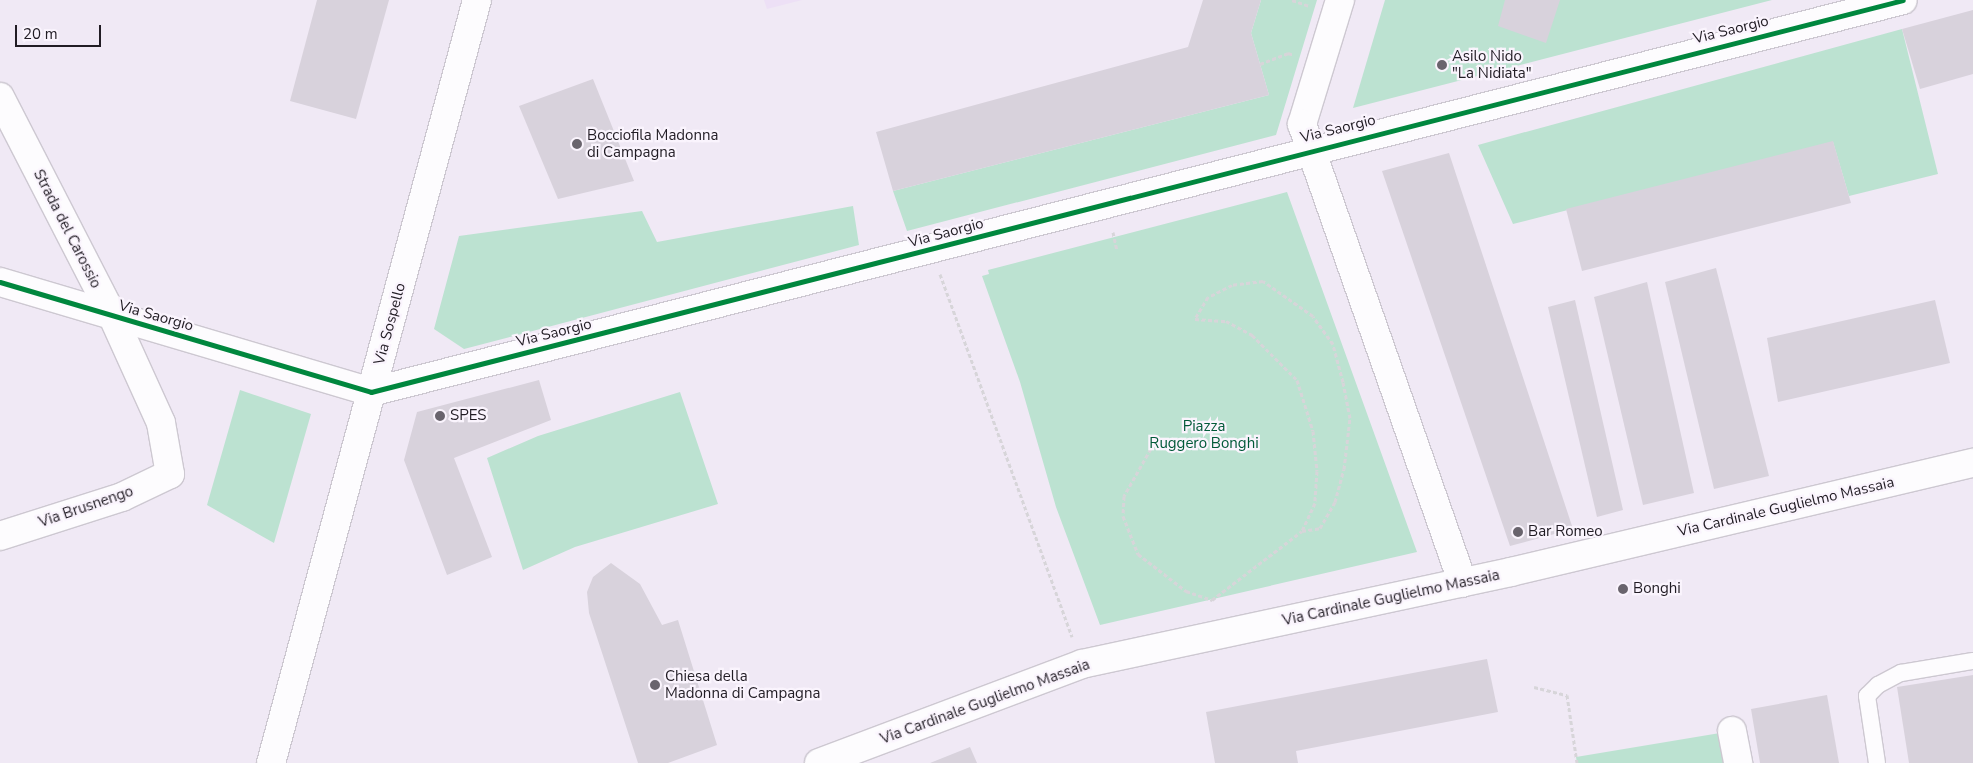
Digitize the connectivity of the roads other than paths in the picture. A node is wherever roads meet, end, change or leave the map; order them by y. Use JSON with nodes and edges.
{"nodes":[{"id":1,"x":477,"y":0,"type":"edge"},
{"id":2,"x":1340,"y":0,"type":"edge"},
{"id":3,"x":1903,"y":0,"type":"edge"},
{"id":4,"x":0,"y":97,"type":"edge"},
{"id":5,"x":1311,"y":149,"type":"junction"},
{"id":6,"x":0,"y":282,"type":"edge"},
{"id":7,"x":113,"y":317,"type":"junction"},
{"id":8,"x":371,"y":392,"type":"junction"},
{"id":9,"x":1973,"y":463,"type":"edge"},
{"id":10,"x":170,"y":474,"type":"joint"},
{"id":11,"x":0,"y":536,"type":"edge"},
{"id":12,"x":1463,"y":583,"type":"junction"},
{"id":13,"x":1973,"y":661,"type":"edge"},
{"id":14,"x":1732,"y":731,"type":"dead end"},
{"id":15,"x":271,"y":763,"type":"edge"},
{"id":16,"x":819,"y":763,"type":"edge"},
{"id":17,"x":1738,"y":763,"type":"edge"},
{"id":18,"x":1877,"y":763,"type":"edge"}],
"edges":[{"from":1,"to":8,"type":"street","name":"Via Sospello"},
{"from":2,"to":5,"type":"street"},
{"from":3,"to":5,"type":"street","name":"Via Saorgio"},
{"from":4,"to":7,"type":"street","name":"Strada del Carossio"},
{"from":5,"to":8,"type":"street","name":"Via Saorgio"},
{"from":5,"to":12,"type":"street"},
{"from":6,"to":7,"type":"street","name":"Via Saorgio"},
{"from":7,"to":8,"type":"street","name":"Via Saorgio"},
{"from":7,"to":10,"type":"street","name":"Strada del Carossio"},
{"from":8,"to":15,"type":"street","name":"Via Sospello"},
{"from":9,"to":12,"type":"street","name":"Via Cardinale Guglielmo Massaia"},
{"from":10,"to":11,"type":"street","name":"Via Brusnengo"},
{"from":12,"to":16,"type":"street","name":"Via Cardinale Guglielmo Massaia"},
{"from":13,"to":18,"type":"lane"},
{"from":14,"to":17,"type":"street"}]}
